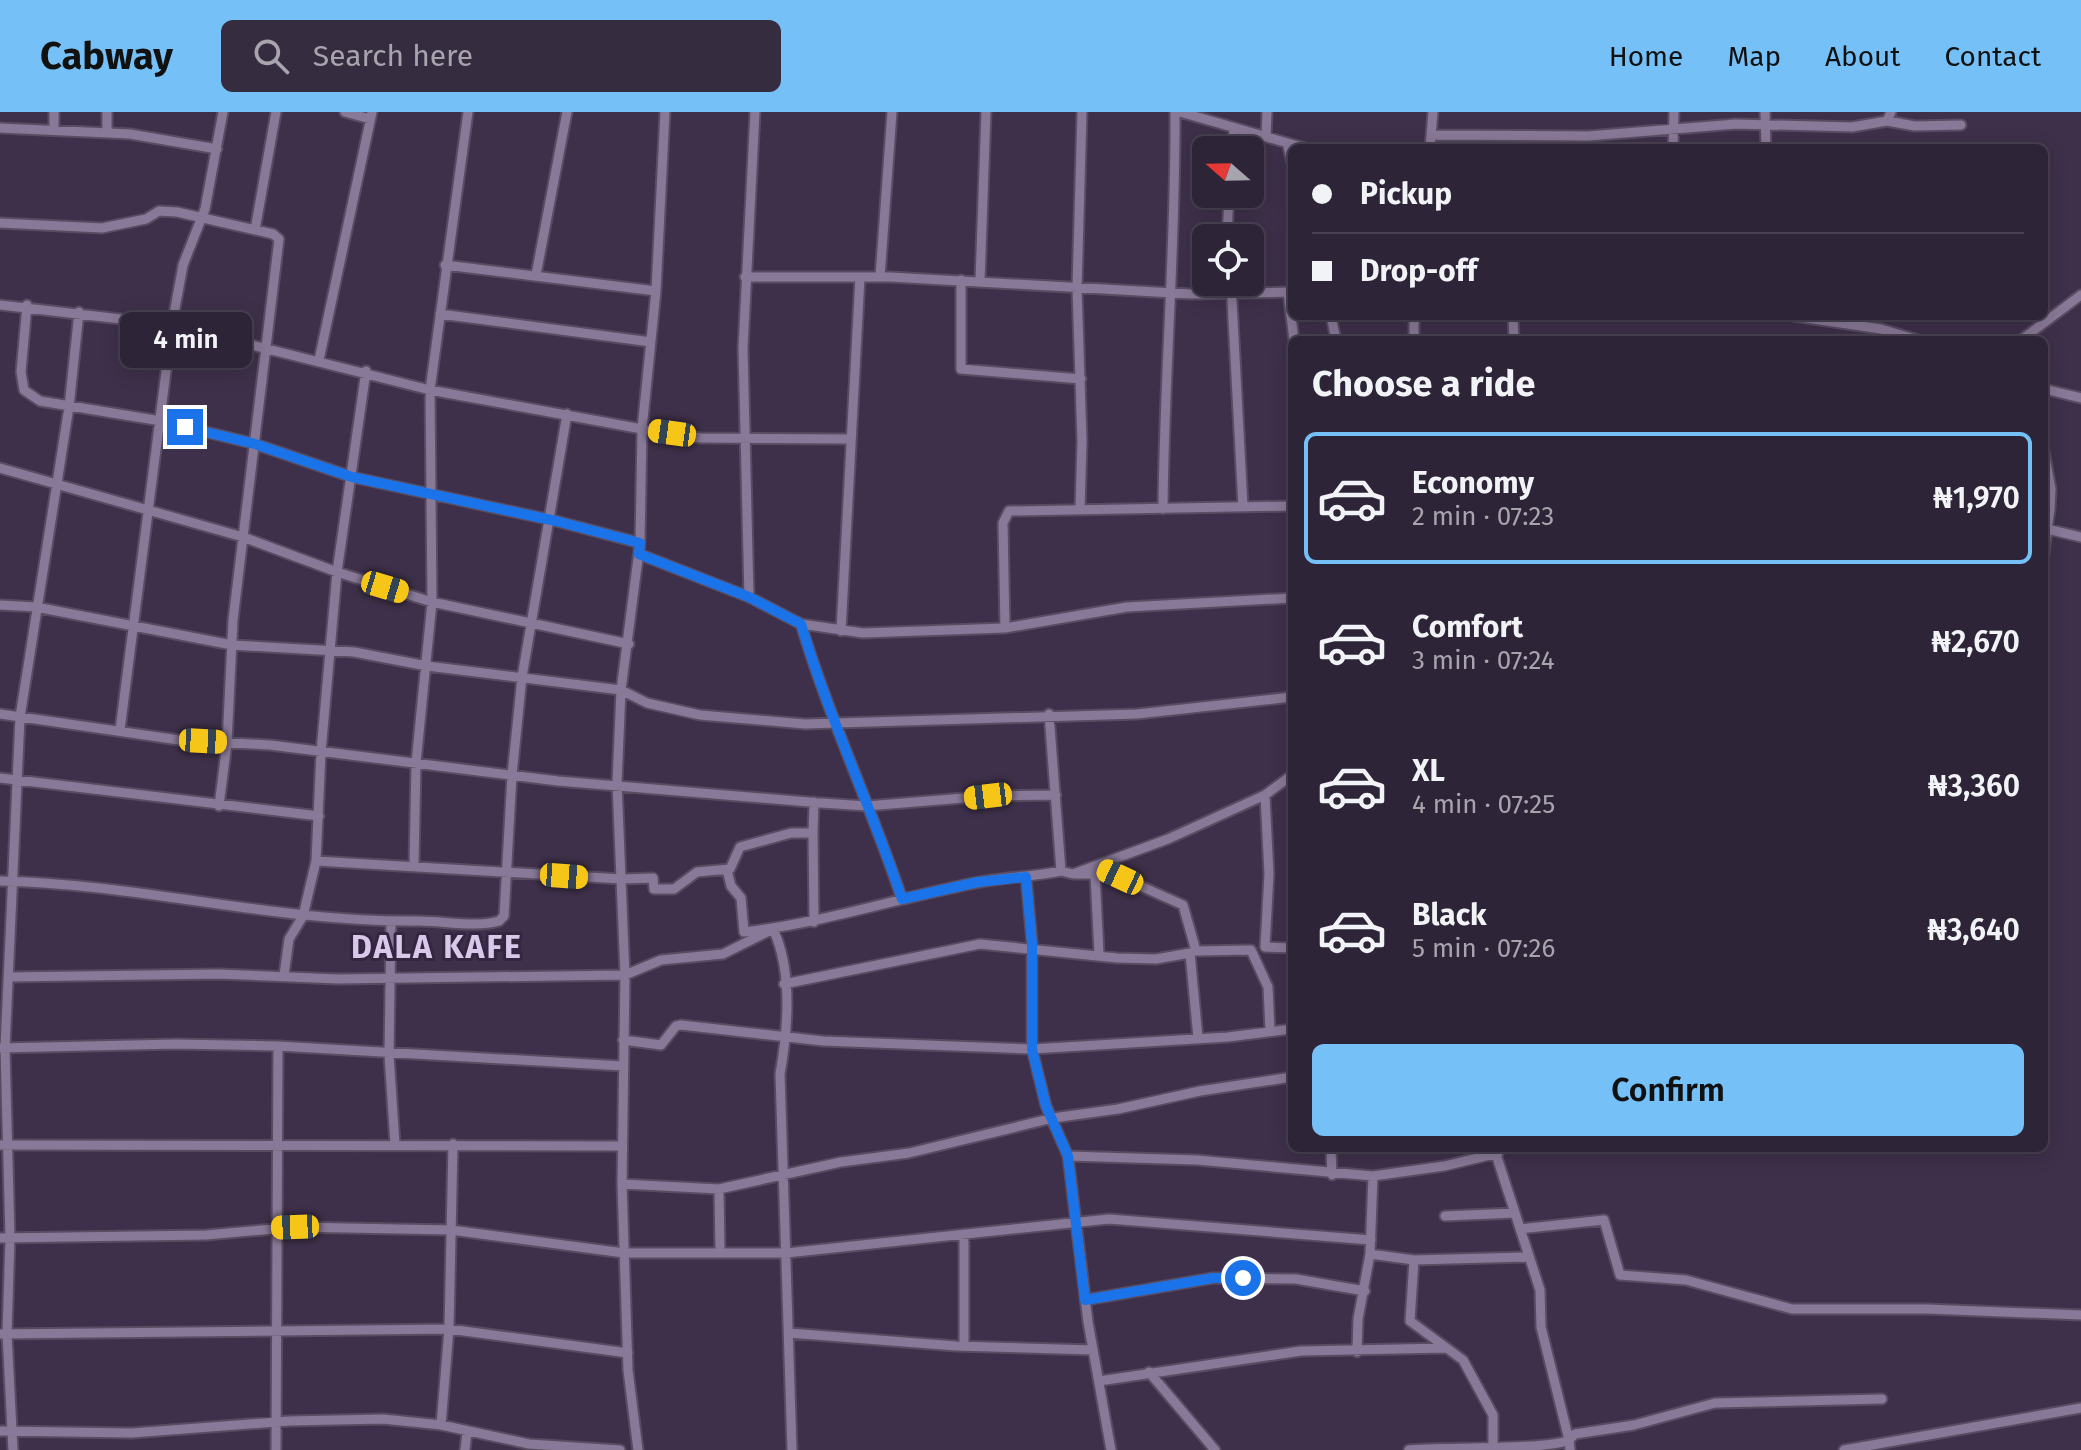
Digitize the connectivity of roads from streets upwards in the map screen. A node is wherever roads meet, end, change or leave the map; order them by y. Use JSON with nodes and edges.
{"nodes":[{"id":1,"x":54,"y":112,"type":"edge"},
{"id":2,"x":107,"y":112,"type":"edge"},
{"id":3,"x":223,"y":112,"type":"edge"},
{"id":4,"x":276,"y":112,"type":"edge"},
{"id":5,"x":345,"y":112,"type":"edge"},
{"id":6,"x":468,"y":112,"type":"edge"},
{"id":7,"x":567,"y":112,"type":"edge"},
{"id":8,"x":665,"y":112,"type":"edge"},
{"id":9,"x":755,"y":112,"type":"edge"},
{"id":10,"x":892,"y":112,"type":"edge"},
{"id":11,"x":986,"y":112,"type":"edge"},
{"id":12,"x":1082,"y":112,"type":"edge"},
{"id":13,"x":1178,"y":112,"type":"edge"},
{"id":14,"x":1267,"y":112,"type":"edge"},
{"id":15,"x":1433,"y":112,"type":"edge"},
{"id":16,"x":1674,"y":112,"type":"edge"},
{"id":17,"x":1765,"y":112,"type":"edge"},
{"id":18,"x":371,"y":115,"type":"edge"},
{"id":19,"x":1889,"y":116,"type":"edge"},
{"id":20,"x":1766,"y":125,"type":"junction"},
{"id":21,"x":1961,"y":125,"type":"dead end"},
{"id":22,"x":0,"y":128,"type":"edge"},
{"id":23,"x":54,"y":129,"type":"junction"},
{"id":24,"x":1234,"y":129,"type":"junction"},
{"id":25,"x":1674,"y":130,"type":"junction"},
{"id":26,"x":107,"y":132,"type":"junction"},
{"id":27,"x":1432,"y":135,"type":"junction"},
{"id":28,"x":1233,"y":136,"type":"edge"},
{"id":29,"x":1266,"y":136,"type":"junction"},
{"id":30,"x":1287,"y":143,"type":"junction"},
{"id":31,"x":1511,"y":143,"type":"edge"},
{"id":32,"x":1291,"y":144,"type":"edge"},
{"id":33,"x":1431,"y":144,"type":"edge"},
{"id":34,"x":1673,"y":144,"type":"edge"},
{"id":35,"x":1766,"y":144,"type":"edge"},
{"id":36,"x":1288,"y":147,"type":"edge"},
{"id":37,"x":217,"y":149,"type":"junction"},
{"id":38,"x":202,"y":216,"type":"junction"},
{"id":39,"x":0,"y":223,"type":"edge"},
{"id":40,"x":255,"y":230,"type":"junction"},
{"id":41,"x":445,"y":265,"type":"junction"},
{"id":42,"x":536,"y":275,"type":"junction"},
{"id":43,"x":745,"y":277,"type":"junction"},
{"id":44,"x":860,"y":277,"type":"junction"},
{"id":45,"x":880,"y":277,"type":"junction"},
{"id":46,"x":961,"y":280,"type":"junction"},
{"id":47,"x":980,"y":281,"type":"junction"},
{"id":48,"x":1077,"y":288,"type":"junction"},
{"id":49,"x":656,"y":291,"type":"junction"},
{"id":50,"x":1288,"y":292,"type":"edge"},
{"id":51,"x":1173,"y":293,"type":"junction"},
{"id":52,"x":1192,"y":293,"type":"edge"},
{"id":53,"x":1264,"y":293,"type":"edge"},
{"id":54,"x":2081,"y":295,"type":"edge"},
{"id":55,"x":1232,"y":296,"type":"edge"},
{"id":56,"x":0,"y":305,"type":"edge"},
{"id":57,"x":27,"y":305,"type":"junction"},
{"id":58,"x":79,"y":312,"type":"junction"},
{"id":59,"x":440,"y":314,"type":"junction"},
{"id":60,"x":1820,"y":320,"type":"edge"},
{"id":61,"x":2048,"y":320,"type":"edge"},
{"id":62,"x":2048,"y":320,"type":"edge"},
{"id":63,"x":172,"y":325,"type":"junction"},
{"id":64,"x":1905,"y":336,"type":"edge"},
{"id":65,"x":2026,"y":336,"type":"edge"},
{"id":66,"x":651,"y":342,"type":"junction"},
{"id":67,"x":267,"y":349,"type":"junction"},
{"id":68,"x":319,"y":360,"type":"junction"},
{"id":69,"x":366,"y":371,"type":"junction"},
{"id":70,"x":1081,"y":379,"type":"junction"},
{"id":71,"x":430,"y":390,"type":"junction"},
{"id":72,"x":2048,"y":390,"type":"edge"},
{"id":73,"x":2081,"y":398,"type":"edge"},
{"id":74,"x":69,"y":407,"type":"junction"},
{"id":75,"x":567,"y":414,"type":"junction"},
{"id":76,"x":161,"y":421,"type":"junction"},
{"id":77,"x":642,"y":429,"type":"junction"},
{"id":78,"x":744,"y":437,"type":"junction"},
{"id":79,"x":849,"y":439,"type":"junction"},
{"id":80,"x":255,"y":444,"type":"junction"},
{"id":81,"x":0,"y":468,"type":"edge"},
{"id":82,"x":352,"y":477,"type":"junction"},
{"id":83,"x":57,"y":483,"type":"junction"},
{"id":84,"x":430,"y":496,"type":"junction"},
{"id":85,"x":1288,"y":506,"type":"edge"},
{"id":86,"x":1243,"y":507,"type":"junction"},
{"id":87,"x":148,"y":509,"type":"junction"},
{"id":88,"x":1080,"y":509,"type":"junction"},
{"id":89,"x":1163,"y":509,"type":"junction"},
{"id":90,"x":551,"y":520,"type":"junction"},
{"id":91,"x":2048,"y":529,"type":"edge"},
{"id":92,"x":243,"y":537,"type":"junction"},
{"id":93,"x":2081,"y":537,"type":"edge"},
{"id":94,"x":640,"y":548,"type":"junction"},
{"id":95,"x":337,"y":572,"type":"junction"},
{"id":96,"x":749,"y":597,"type":"junction"},
{"id":97,"x":1288,"y":598,"type":"edge"},
{"id":98,"x":432,"y":602,"type":"junction"},
{"id":99,"x":0,"y":605,"type":"edge"},
{"id":100,"x":36,"y":607,"type":"junction"},
{"id":101,"x":131,"y":624,"type":"junction"},
{"id":102,"x":801,"y":624,"type":"junction"},
{"id":103,"x":531,"y":625,"type":"junction"},
{"id":104,"x":1005,"y":628,"type":"junction"},
{"id":105,"x":841,"y":631,"type":"junction"},
{"id":106,"x":629,"y":644,"type":"junction"},
{"id":107,"x":232,"y":645,"type":"junction"},
{"id":108,"x":329,"y":652,"type":"junction"},
{"id":109,"x":427,"y":666,"type":"junction"},
{"id":110,"x":522,"y":677,"type":"junction"},
{"id":111,"x":621,"y":690,"type":"junction"},
{"id":112,"x":1288,"y":697,"type":"edge"},
{"id":113,"x":0,"y":714,"type":"edge"},
{"id":114,"x":1049,"y":714,"type":"junction"},
{"id":115,"x":20,"y":717,"type":"junction"},
{"id":116,"x":833,"y":723,"type":"junction"},
{"id":117,"x":120,"y":730,"type":"junction"},
{"id":118,"x":227,"y":743,"type":"junction"},
{"id":119,"x":321,"y":752,"type":"junction"},
{"id":120,"x":416,"y":763,"type":"junction"},
{"id":121,"x":512,"y":775,"type":"junction"},
{"id":122,"x":0,"y":778,"type":"edge"},
{"id":123,"x":1288,"y":778,"type":"edge"},
{"id":124,"x":17,"y":781,"type":"junction"},
{"id":125,"x":617,"y":783,"type":"junction"},
{"id":126,"x":1056,"y":795,"type":"junction"},
{"id":127,"x":1265,"y":795,"type":"junction"},
{"id":128,"x":814,"y":802,"type":"junction"},
{"id":129,"x":219,"y":806,"type":"junction"},
{"id":130,"x":867,"y":806,"type":"junction"},
{"id":131,"x":319,"y":816,"type":"junction"},
{"id":132,"x":813,"y":833,"type":"junction"},
{"id":133,"x":316,"y":861,"type":"junction"},
{"id":134,"x":414,"y":865,"type":"junction"},
{"id":135,"x":727,"y":870,"type":"junction"},
{"id":136,"x":1061,"y":871,"type":"junction"},
{"id":137,"x":506,"y":872,"type":"junction"},
{"id":138,"x":1073,"y":874,"type":"junction"},
{"id":139,"x":1095,"y":874,"type":"junction"},
{"id":140,"x":1026,"y":877,"type":"junction"},
{"id":141,"x":622,"y":879,"type":"junction"},
{"id":142,"x":0,"y":881,"type":"edge"},
{"id":143,"x":13,"y":882,"type":"junction"},
{"id":144,"x":902,"y":899,"type":"junction"},
{"id":145,"x":303,"y":916,"type":"junction"},
{"id":146,"x":391,"y":922,"type":"junction"},
{"id":147,"x":814,"y":922,"type":"junction"},
{"id":148,"x":773,"y":929,"type":"junction"},
{"id":149,"x":1029,"y":948,"type":"junction"},
{"id":150,"x":1288,"y":948,"type":"edge"},
{"id":151,"x":1251,"y":950,"type":"junction"},
{"id":152,"x":1190,"y":953,"type":"junction"},
{"id":153,"x":1099,"y":954,"type":"junction"},
{"id":154,"x":284,"y":975,"type":"junction"},
{"id":155,"x":625,"y":975,"type":"junction"},
{"id":156,"x":9,"y":977,"type":"junction"},
{"id":157,"x":391,"y":979,"type":"junction"},
{"id":158,"x":784,"y":984,"type":"junction"},
{"id":159,"x":1288,"y":1029,"type":"edge"},
{"id":160,"x":1270,"y":1030,"type":"junction"},
{"id":161,"x":786,"y":1035,"type":"junction"},
{"id":162,"x":1198,"y":1038,"type":"junction"},
{"id":163,"x":623,"y":1040,"type":"junction"},
{"id":164,"x":278,"y":1046,"type":"junction"},
{"id":165,"x":3,"y":1048,"type":"edge"},
{"id":166,"x":1032,"y":1049,"type":"junction"},
{"id":167,"x":389,"y":1055,"type":"junction"},
{"id":168,"x":623,"y":1066,"type":"junction"},
{"id":169,"x":1288,"y":1078,"type":"edge"},
{"id":170,"x":1053,"y":1118,"type":"junction"},
{"id":171,"x":278,"y":1144,"type":"junction"},
{"id":172,"x":395,"y":1144,"type":"junction"},
{"id":173,"x":453,"y":1144,"type":"junction"},
{"id":174,"x":4,"y":1145,"type":"edge"},
{"id":175,"x":621,"y":1146,"type":"junction"},
{"id":176,"x":1331,"y":1152,"type":"edge"},
{"id":177,"x":1493,"y":1152,"type":"edge"},
{"id":178,"x":1496,"y":1152,"type":"edge"},
{"id":179,"x":1068,"y":1156,"type":"junction"},
{"id":180,"x":783,"y":1173,"type":"junction"},
{"id":181,"x":1332,"y":1175,"type":"junction"},
{"id":182,"x":1373,"y":1176,"type":"junction"},
{"id":183,"x":622,"y":1184,"type":"junction"},
{"id":184,"x":719,"y":1189,"type":"junction"},
{"id":185,"x":1515,"y":1213,"type":"junction"},
{"id":186,"x":1445,"y":1216,"type":"dead end"},
{"id":187,"x":1076,"y":1222,"type":"junction"},
{"id":188,"x":275,"y":1228,"type":"junction"},
{"id":189,"x":1520,"y":1229,"type":"junction"},
{"id":190,"x":451,"y":1230,"type":"junction"},
{"id":191,"x":964,"y":1234,"type":"junction"},
{"id":192,"x":5,"y":1238,"type":"edge"},
{"id":193,"x":1371,"y":1240,"type":"junction"},
{"id":194,"x":624,"y":1253,"type":"junction"},
{"id":195,"x":720,"y":1253,"type":"junction"},
{"id":196,"x":786,"y":1253,"type":"junction"},
{"id":197,"x":1370,"y":1254,"type":"junction"},
{"id":198,"x":1529,"y":1257,"type":"junction"},
{"id":199,"x":1414,"y":1260,"type":"junction"},
{"id":200,"x":1365,"y":1291,"type":"junction"},
{"id":201,"x":1085,"y":1300,"type":"junction"},
{"id":202,"x":2081,"y":1315,"type":"edge"},
{"id":203,"x":449,"y":1329,"type":"junction"},
{"id":204,"x":276,"y":1331,"type":"junction"},
{"id":205,"x":789,"y":1333,"type":"junction"},
{"id":206,"x":3,"y":1334,"type":"edge"},
{"id":207,"x":964,"y":1345,"type":"junction"},
{"id":208,"x":1446,"y":1348,"type":"junction"},
{"id":209,"x":1093,"y":1350,"type":"junction"},
{"id":210,"x":1357,"y":1352,"type":"junction"},
{"id":211,"x":628,"y":1353,"type":"junction"},
{"id":212,"x":1149,"y":1372,"type":"junction"},
{"id":213,"x":1099,"y":1381,"type":"junction"},
{"id":214,"x":1882,"y":1399,"type":"dead end"},
{"id":215,"x":2081,"y":1408,"type":"edge"},
{"id":216,"x":277,"y":1422,"type":"junction"},
{"id":217,"x":441,"y":1425,"type":"junction"},
{"id":218,"x":0,"y":1431,"type":"edge"},
{"id":219,"x":12,"y":1431,"type":"junction"},
{"id":220,"x":467,"y":1432,"type":"junction"},
{"id":221,"x":1569,"y":1445,"type":"edge"},
{"id":222,"x":1493,"y":1446,"type":"junction"},
{"id":223,"x":13,"y":1450,"type":"edge"},
{"id":224,"x":276,"y":1450,"type":"edge"},
{"id":225,"x":465,"y":1450,"type":"edge"},
{"id":226,"x":620,"y":1450,"type":"edge"},
{"id":227,"x":638,"y":1450,"type":"edge"},
{"id":228,"x":792,"y":1450,"type":"edge"},
{"id":229,"x":1111,"y":1450,"type":"edge"},
{"id":230,"x":1215,"y":1450,"type":"edge"},
{"id":231,"x":1409,"y":1450,"type":"edge"},
{"id":232,"x":1844,"y":1450,"type":"edge"}],
"edges":[{"from":1,"to":23,"type":"street"},
{"from":2,"to":26,"type":"street"},
{"from":3,"to":37,"type":"street"},
{"from":4,"to":40,"type":"street"},
{"from":5,"to":18,"type":"street"},
{"from":6,"to":41,"type":"street"},
{"from":7,"to":42,"type":"street"},
{"from":8,"to":49,"type":"street"},
{"from":9,"to":43,"type":"street"},
{"from":10,"to":45,"type":"street"},
{"from":11,"to":47,"type":"street"},
{"from":12,"to":48,"type":"street"},
{"from":13,"to":24,"type":"street"},
{"from":13,"to":51,"type":"street"},
{"from":14,"to":29,"type":"street"},
{"from":15,"to":27,"type":"street"},
{"from":16,"to":25,"type":"street"},
{"from":17,"to":20,"type":"street"},
{"from":18,"to":68,"type":"street"},
{"from":19,"to":20,"type":"street"},
{"from":19,"to":21,"type":"street"},
{"from":20,"to":25,"type":"street"},
{"from":20,"to":35,"type":"street"},
{"from":22,"to":23,"type":"street"},
{"from":23,"to":26,"type":"street"},
{"from":24,"to":28,"type":"street"},
{"from":24,"to":29,"type":"street"},
{"from":25,"to":31,"type":"street"},
{"from":25,"to":34,"type":"street"},
{"from":26,"to":37,"type":"street"},
{"from":27,"to":31,"type":"street"},
{"from":27,"to":33,"type":"street"},
{"from":29,"to":30,"type":"street"},
{"from":30,"to":32,"type":"street"},
{"from":30,"to":36,"type":"street"},
{"from":37,"to":38,"type":"street"},
{"from":38,"to":39,"type":"street"},
{"from":38,"to":40,"type":"street"},
{"from":38,"to":63,"type":"street"},
{"from":40,"to":67,"type":"street"},
{"from":41,"to":42,"type":"street"},
{"from":41,"to":59,"type":"street"},
{"from":42,"to":49,"type":"street"},
{"from":43,"to":44,"type":"street"},
{"from":43,"to":78,"type":"street"},
{"from":44,"to":45,"type":"street"},
{"from":44,"to":79,"type":"street"},
{"from":45,"to":46,"type":"street"},
{"from":46,"to":47,"type":"street"},
{"from":46,"to":70,"type":"street"},
{"from":47,"to":48,"type":"street"},
{"from":48,"to":51,"type":"street"},
{"from":48,"to":70,"type":"street"},
{"from":49,"to":66,"type":"street"},
{"from":50,"to":53,"type":"street"},
{"from":51,"to":52,"type":"street"},
{"from":51,"to":89,"type":"street"},
{"from":54,"to":61,"type":"street"},
{"from":55,"to":86,"type":"street"},
{"from":56,"to":57,"type":"street"},
{"from":57,"to":58,"type":"street"},
{"from":57,"to":74,"type":"street"},
{"from":58,"to":63,"type":"street"},
{"from":58,"to":74,"type":"street"},
{"from":59,"to":66,"type":"street"},
{"from":59,"to":71,"type":"street"},
{"from":60,"to":64,"type":"street"},
{"from":62,"to":65,"type":"street"},
{"from":63,"to":67,"type":"street"},
{"from":63,"to":76,"type":"street"},
{"from":66,"to":77,"type":"street"},
{"from":67,"to":68,"type":"street"},
{"from":67,"to":80,"type":"street"},
{"from":68,"to":69,"type":"street"},
{"from":69,"to":71,"type":"street"},
{"from":69,"to":82,"type":"street"},
{"from":70,"to":88,"type":"street"},
{"from":71,"to":75,"type":"street"},
{"from":71,"to":84,"type":"street"},
{"from":72,"to":73,"type":"street"},
{"from":74,"to":76,"type":"street"},
{"from":74,"to":83,"type":"street"},
{"from":75,"to":77,"type":"street"},
{"from":75,"to":90,"type":"street"},
{"from":76,"to":80,"type":"street"},
{"from":76,"to":87,"type":"street"},
{"from":77,"to":78,"type":"street"},
{"from":77,"to":94,"type":"street"},
{"from":78,"to":79,"type":"street"},
{"from":78,"to":96,"type":"street"},
{"from":79,"to":105,"type":"street"},
{"from":80,"to":82,"type":"street"},
{"from":80,"to":92,"type":"street"},
{"from":81,"to":83,"type":"street"},
{"from":82,"to":84,"type":"street"},
{"from":82,"to":95,"type":"street"},
{"from":83,"to":87,"type":"street"},
{"from":83,"to":100,"type":"street"},
{"from":84,"to":90,"type":"street"},
{"from":84,"to":98,"type":"street"},
{"from":85,"to":86,"type":"street"},
{"from":86,"to":89,"type":"street"},
{"from":87,"to":92,"type":"street"},
{"from":87,"to":101,"type":"street"},
{"from":88,"to":89,"type":"street"},
{"from":88,"to":104,"type":"street"},
{"from":90,"to":94,"type":"street"},
{"from":90,"to":103,"type":"street"},
{"from":91,"to":93,"type":"street"},
{"from":92,"to":95,"type":"street"},
{"from":92,"to":107,"type":"street"},
{"from":94,"to":96,"type":"street"},
{"from":94,"to":106,"type":"street"},
{"from":95,"to":98,"type":"street"},
{"from":95,"to":108,"type":"street"},
{"from":96,"to":102,"type":"street"},
{"from":97,"to":104,"type":"street"},
{"from":98,"to":103,"type":"street"},
{"from":98,"to":109,"type":"street"},
{"from":99,"to":100,"type":"street"},
{"from":100,"to":101,"type":"street"},
{"from":100,"to":115,"type":"street"},
{"from":101,"to":107,"type":"street"},
{"from":101,"to":117,"type":"street"},
{"from":102,"to":105,"type":"street"},
{"from":102,"to":116,"type":"street"},
{"from":103,"to":106,"type":"street"},
{"from":103,"to":110,"type":"street"},
{"from":104,"to":105,"type":"street"},
{"from":106,"to":111,"type":"street"},
{"from":107,"to":108,"type":"street"},
{"from":107,"to":118,"type":"street"},
{"from":108,"to":109,"type":"street"},
{"from":108,"to":119,"type":"street"},
{"from":109,"to":110,"type":"street"},
{"from":109,"to":120,"type":"street"},
{"from":110,"to":111,"type":"street"},
{"from":110,"to":121,"type":"street"},
{"from":111,"to":116,"type":"street"},
{"from":111,"to":125,"type":"street"},
{"from":112,"to":114,"type":"street"},
{"from":113,"to":115,"type":"street"},
{"from":114,"to":116,"type":"street"},
{"from":114,"to":126,"type":"street"},
{"from":115,"to":117,"type":"street"},
{"from":115,"to":124,"type":"street"},
{"from":116,"to":130,"type":"street"},
{"from":117,"to":118,"type":"street"},
{"from":118,"to":119,"type":"street"},
{"from":118,"to":129,"type":"street"},
{"from":119,"to":120,"type":"street"},
{"from":119,"to":131,"type":"street"},
{"from":120,"to":121,"type":"street"},
{"from":120,"to":134,"type":"street"},
{"from":121,"to":125,"type":"street"},
{"from":121,"to":137,"type":"street"},
{"from":122,"to":124,"type":"street"},
{"from":123,"to":127,"type":"street"},
{"from":124,"to":129,"type":"street"},
{"from":124,"to":143,"type":"street"},
{"from":125,"to":128,"type":"street"},
{"from":125,"to":141,"type":"street"},
{"from":126,"to":130,"type":"street"},
{"from":126,"to":136,"type":"street"},
{"from":127,"to":138,"type":"street"},
{"from":127,"to":150,"type":"street"},
{"from":128,"to":130,"type":"street"},
{"from":128,"to":132,"type":"street"},
{"from":129,"to":131,"type":"street"},
{"from":130,"to":144,"type":"street"},
{"from":131,"to":133,"type":"street"},
{"from":132,"to":135,"type":"street"},
{"from":132,"to":147,"type":"street"},
{"from":133,"to":134,"type":"street"},
{"from":133,"to":145,"type":"street"},
{"from":134,"to":137,"type":"street"},
{"from":135,"to":141,"type":"street"},
{"from":135,"to":148,"type":"street"},
{"from":136,"to":138,"type":"street"},
{"from":136,"to":140,"type":"street"},
{"from":137,"to":141,"type":"street"},
{"from":137,"to":146,"type":"street"},
{"from":138,"to":139,"type":"street"},
{"from":139,"to":151,"type":"street"},
{"from":139,"to":153,"type":"street"},
{"from":140,"to":144,"type":"street"},
{"from":140,"to":149,"type":"street"},
{"from":141,"to":155,"type":"street"},
{"from":142,"to":143,"type":"street"},
{"from":143,"to":145,"type":"street"},
{"from":143,"to":156,"type":"street"},
{"from":144,"to":147,"type":"street"},
{"from":145,"to":146,"type":"street"},
{"from":145,"to":154,"type":"street"},
{"from":146,"to":157,"type":"street"},
{"from":147,"to":148,"type":"street"},
{"from":148,"to":155,"type":"street"},
{"from":148,"to":158,"type":"street"},
{"from":149,"to":153,"type":"street"},
{"from":149,"to":158,"type":"street"},
{"from":149,"to":166,"type":"street"},
{"from":151,"to":152,"type":"street"},
{"from":151,"to":160,"type":"street"},
{"from":152,"to":153,"type":"street"},
{"from":152,"to":162,"type":"street"},
{"from":154,"to":156,"type":"street"},
{"from":154,"to":157,"type":"street"},
{"from":155,"to":157,"type":"street"},
{"from":155,"to":163,"type":"street"},
{"from":156,"to":165,"type":"street"},
{"from":157,"to":167,"type":"street"},
{"from":158,"to":161,"type":"street"},
{"from":159,"to":160,"type":"street"},
{"from":160,"to":162,"type":"street"},
{"from":161,"to":163,"type":"street"},
{"from":161,"to":166,"type":"street"},
{"from":161,"to":180,"type":"street"},
{"from":162,"to":166,"type":"street"},
{"from":163,"to":168,"type":"street"},
{"from":164,"to":165,"type":"street"},
{"from":164,"to":167,"type":"street"},
{"from":164,"to":171,"type":"street"},
{"from":165,"to":174,"type":"street"},
{"from":166,"to":170,"type":"street"},
{"from":167,"to":168,"type":"street"},
{"from":167,"to":172,"type":"street"},
{"from":168,"to":175,"type":"street"},
{"from":169,"to":170,"type":"street"},
{"from":170,"to":179,"type":"street"},
{"from":170,"to":180,"type":"street"},
{"from":171,"to":172,"type":"street"},
{"from":171,"to":174,"type":"street"},
{"from":171,"to":188,"type":"street"},
{"from":172,"to":173,"type":"street"},
{"from":173,"to":175,"type":"street"},
{"from":173,"to":190,"type":"street"},
{"from":174,"to":192,"type":"street"},
{"from":175,"to":183,"type":"street"},
{"from":176,"to":181,"type":"street"},
{"from":177,"to":182,"type":"street"},
{"from":178,"to":185,"type":"street"},
{"from":179,"to":181,"type":"street"},
{"from":179,"to":187,"type":"street"},
{"from":180,"to":184,"type":"street"},
{"from":180,"to":196,"type":"street"},
{"from":181,"to":182,"type":"street"},
{"from":182,"to":193,"type":"street"},
{"from":183,"to":184,"type":"street"},
{"from":183,"to":194,"type":"street"},
{"from":184,"to":195,"type":"street"},
{"from":185,"to":186,"type":"street"},
{"from":185,"to":189,"type":"street"},
{"from":187,"to":191,"type":"street"},
{"from":187,"to":193,"type":"street"},
{"from":187,"to":201,"type":"street"},
{"from":188,"to":190,"type":"street"},
{"from":188,"to":192,"type":"street"},
{"from":188,"to":204,"type":"street"},
{"from":189,"to":198,"type":"street"},
{"from":189,"to":202,"type":"street"},
{"from":190,"to":194,"type":"street"},
{"from":190,"to":203,"type":"street"},
{"from":191,"to":196,"type":"street"},
{"from":191,"to":207,"type":"street"},
{"from":192,"to":206,"type":"street"},
{"from":193,"to":197,"type":"street"},
{"from":194,"to":195,"type":"street"},
{"from":194,"to":211,"type":"street"},
{"from":195,"to":196,"type":"street"},
{"from":196,"to":205,"type":"street"},
{"from":197,"to":199,"type":"street"},
{"from":197,"to":200,"type":"street"},
{"from":198,"to":199,"type":"street"},
{"from":198,"to":221,"type":"street"},
{"from":199,"to":208,"type":"street"},
{"from":200,"to":201,"type":"street"},
{"from":200,"to":210,"type":"street"},
{"from":201,"to":209,"type":"street"},
{"from":203,"to":204,"type":"street"},
{"from":203,"to":211,"type":"street"},
{"from":203,"to":217,"type":"street"},
{"from":204,"to":206,"type":"street"},
{"from":204,"to":216,"type":"street"},
{"from":205,"to":207,"type":"street"},
{"from":205,"to":228,"type":"street"},
{"from":206,"to":219,"type":"street"},
{"from":207,"to":209,"type":"street"},
{"from":208,"to":210,"type":"street"},
{"from":208,"to":222,"type":"street"},
{"from":209,"to":213,"type":"street"},
{"from":210,"to":212,"type":"street"},
{"from":211,"to":227,"type":"street"},
{"from":212,"to":213,"type":"street"},
{"from":212,"to":230,"type":"street"},
{"from":213,"to":229,"type":"street"},
{"from":214,"to":221,"type":"street"},
{"from":215,"to":232,"type":"street"},
{"from":216,"to":217,"type":"street"},
{"from":216,"to":219,"type":"street"},
{"from":216,"to":224,"type":"street"},
{"from":217,"to":220,"type":"street"},
{"from":218,"to":219,"type":"street"},
{"from":219,"to":223,"type":"street"},
{"from":220,"to":225,"type":"street"},
{"from":220,"to":226,"type":"street"},
{"from":221,"to":222,"type":"street"},
{"from":222,"to":231,"type":"street"}]}
